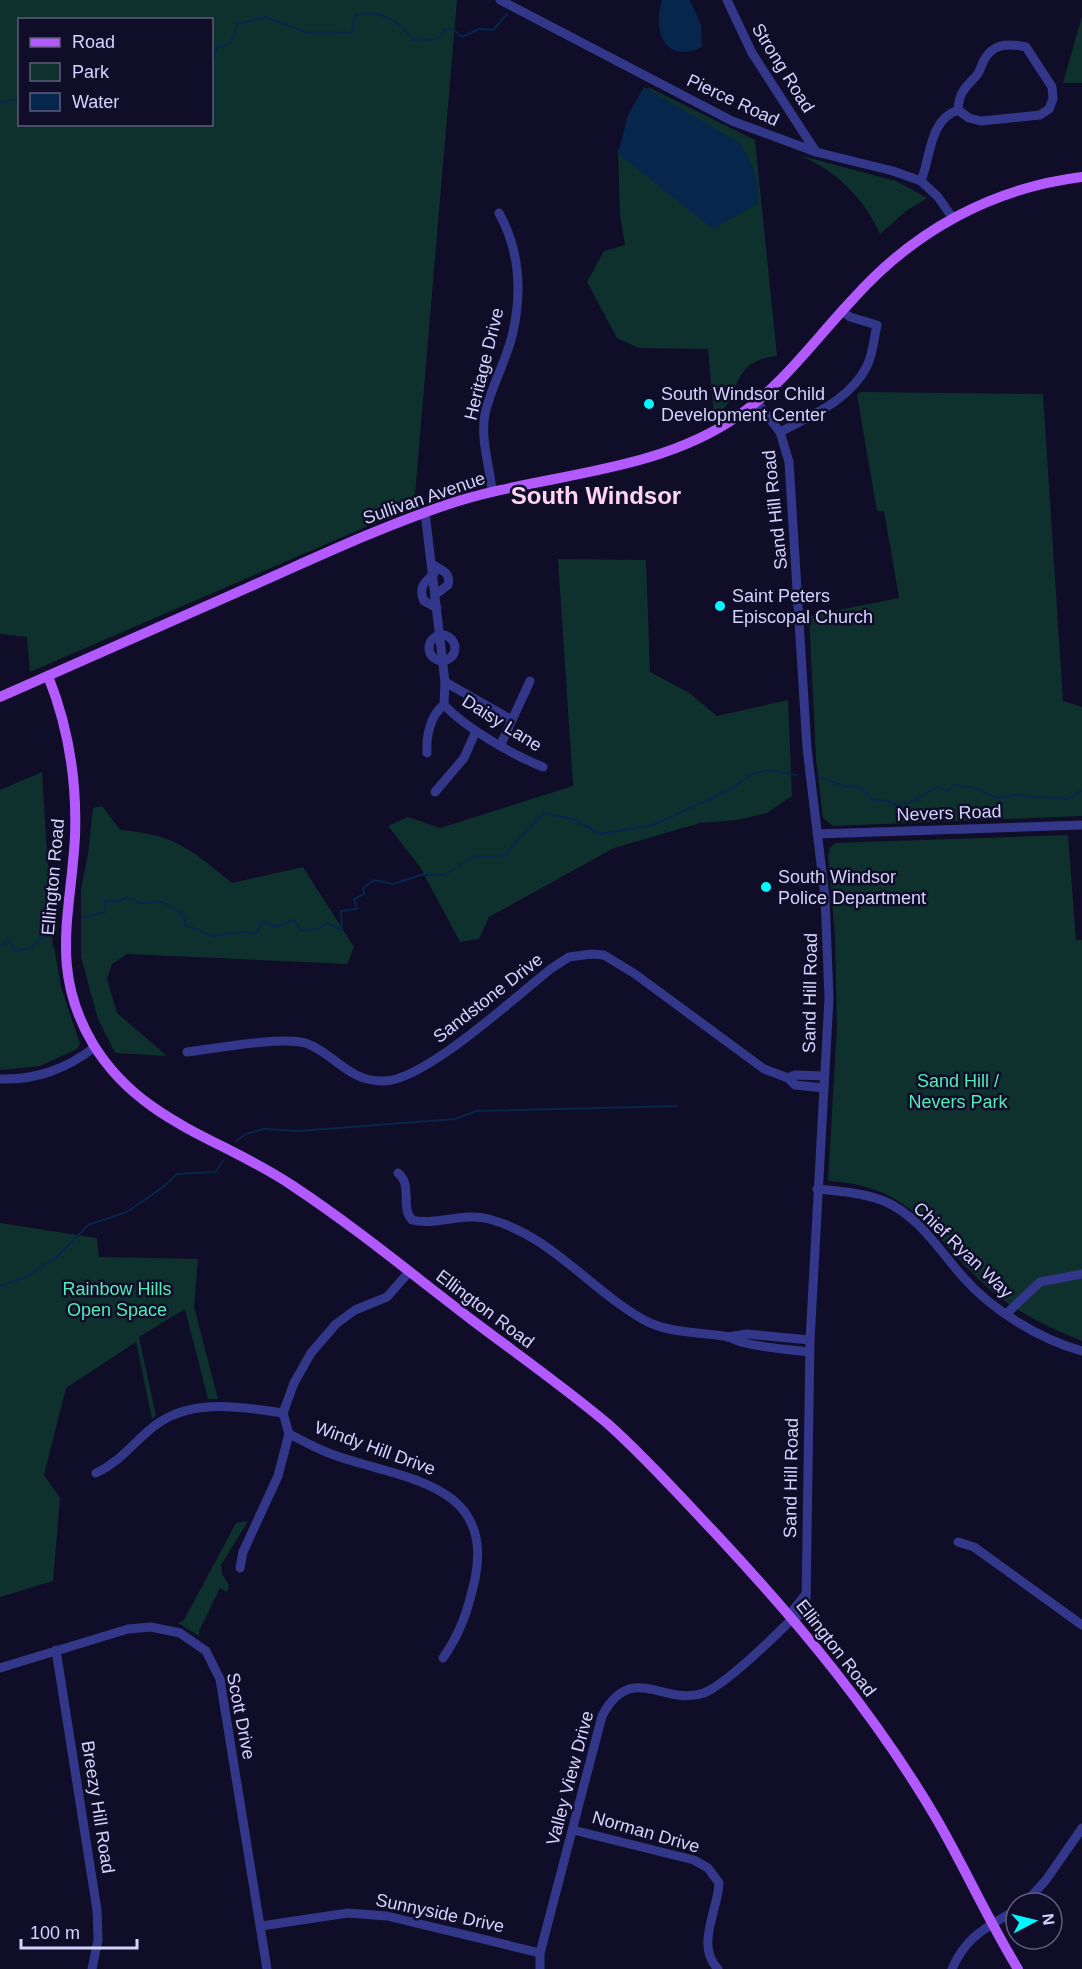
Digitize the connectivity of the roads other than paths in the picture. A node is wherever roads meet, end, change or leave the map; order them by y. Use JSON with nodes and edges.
{"nodes":[{"id":1,"x":500,"y":0,"type":"edge"},
{"id":2,"x":727,"y":0,"type":"edge"},
{"id":3,"x":958,"y":110,"type":"junction"},
{"id":4,"x":816,"y":152,"type":"junction"},
{"id":5,"x":1082,"y":177,"type":"edge"},
{"id":6,"x":921,"y":181,"type":"junction"},
{"id":7,"x":499,"y":213,"type":"dead end"},
{"id":8,"x":952,"y":217,"type":"junction"},
{"id":9,"x":842,"y":310,"type":"junction"},
{"id":10,"x":756,"y":401,"type":"junction"},
{"id":11,"x":780,"y":432,"type":"junction"},
{"id":12,"x":492,"y":491,"type":"junction"},
{"id":13,"x":425,"y":512,"type":"junction"},
{"id":14,"x":433,"y":569,"type":"junction"},
{"id":15,"x":436,"y":594,"type":"junction"},
{"id":16,"x":437,"y":608,"type":"junction"},
{"id":17,"x":440,"y":634,"type":"junction"},
{"id":18,"x":443,"y":662,"type":"junction"},
{"id":19,"x":48,"y":676,"type":"junction"},
{"id":20,"x":530,"y":681,"type":"dead end"},
{"id":21,"x":445,"y":682,"type":"junction"},
{"id":22,"x":0,"y":697,"type":"edge"},
{"id":23,"x":444,"y":705,"type":"junction"},
{"id":24,"x":512,"y":720,"type":"junction"},
{"id":25,"x":476,"y":731,"type":"junction"},
{"id":26,"x":501,"y":744,"type":"junction"},
{"id":27,"x":427,"y":753,"type":"dead end"},
{"id":28,"x":543,"y":767,"type":"dead end"},
{"id":29,"x":435,"y":792,"type":"dead end"},
{"id":30,"x":1082,"y":825,"type":"edge"},
{"id":31,"x":817,"y":834,"type":"junction"},
{"id":32,"x":95,"y":1047,"type":"junction"},
{"id":33,"x":187,"y":1052,"type":"dead end"},
{"id":34,"x":824,"y":1076,"type":"junction"},
{"id":35,"x":788,"y":1078,"type":"junction"},
{"id":36,"x":0,"y":1079,"type":"edge"},
{"id":37,"x":824,"y":1088,"type":"junction"},
{"id":38,"x":398,"y":1173,"type":"dead end"},
{"id":39,"x":817,"y":1189,"type":"junction"},
{"id":40,"x":409,"y":1272,"type":"junction"},
{"id":41,"x":1082,"y":1274,"type":"edge"},
{"id":42,"x":1006,"y":1314,"type":"junction"},
{"id":43,"x":728,"y":1337,"type":"junction"},
{"id":44,"x":810,"y":1341,"type":"junction"},
{"id":45,"x":1082,"y":1351,"type":"edge"},
{"id":46,"x":809,"y":1352,"type":"junction"},
{"id":47,"x":283,"y":1413,"type":"junction"},
{"id":48,"x":289,"y":1434,"type":"junction"},
{"id":49,"x":96,"y":1473,"type":"dead end"},
{"id":50,"x":958,"y":1542,"type":"dead end"},
{"id":51,"x":240,"y":1568,"type":"dead end"},
{"id":52,"x":793,"y":1618,"type":"junction"},
{"id":53,"x":1082,"y":1625,"type":"edge"},
{"id":54,"x":56,"y":1650,"type":"junction"},
{"id":55,"x":443,"y":1658,"type":"dead end"},
{"id":56,"x":0,"y":1668,"type":"edge"},
{"id":57,"x":1082,"y":1828,"type":"edge"},
{"id":58,"x":573,"y":1830,"type":"junction"},
{"id":59,"x":1078,"y":1840,"type":"edge"},
{"id":60,"x":1036,"y":1891,"type":"edge"},
{"id":61,"x":1004,"y":1917,"type":"edge"},
{"id":62,"x":991,"y":1925,"type":"junction"},
{"id":63,"x":261,"y":1926,"type":"junction"},
{"id":64,"x":540,"y":1953,"type":"junction"},
{"id":65,"x":92,"y":1969,"type":"edge"},
{"id":66,"x":267,"y":1969,"type":"edge"},
{"id":67,"x":540,"y":1969,"type":"edge"},
{"id":68,"x":718,"y":1969,"type":"edge"},
{"id":69,"x":952,"y":1969,"type":"edge"},
{"id":70,"x":1018,"y":1969,"type":"edge"}],
"edges":[{"from":1,"to":4,"type":"street","name":"Pierce Road"},
{"from":2,"to":4,"type":"street","name":"Strong Road"},
{"from":3,"to":3,"type":"street"},
{"from":3,"to":6,"type":"street"},
{"from":4,"to":6,"type":"street","name":"Pierce Road"},
{"from":5,"to":8,"type":"main road","name":"Sullivan Avenue"},
{"from":6,"to":8,"type":"street"},
{"from":7,"to":12,"type":"street","name":"Heritage Drive"},
{"from":8,"to":9,"type":"main road","name":"Sullivan Avenue"},
{"from":9,"to":10,"type":"main road","name":"Sullivan Avenue"},
{"from":9,"to":11,"type":"street"},
{"from":10,"to":11,"type":"street","name":"Sand Hill Road"},
{"from":10,"to":12,"type":"main road","name":"Sullivan Avenue"},
{"from":11,"to":31,"type":"street","name":"Sand Hill Road"},
{"from":12,"to":13,"type":"main road","name":"Sullivan Avenue"},
{"from":13,"to":14,"type":"street"},
{"from":13,"to":19,"type":"main road","name":"Sullivan Avenue"},
{"from":14,"to":15,"type":"street"},
{"from":14,"to":15,"type":"street"},
{"from":14,"to":16,"type":"street"},
{"from":15,"to":16,"type":"street"},
{"from":16,"to":17,"type":"street"},
{"from":17,"to":18,"type":"street"},
{"from":17,"to":18,"type":"street"},
{"from":17,"to":18,"type":"street"},
{"from":18,"to":21,"type":"street"},
{"from":19,"to":22,"type":"main road","name":"Sullivan Avenue"},
{"from":19,"to":32,"type":"main road","name":"Ellington Road"},
{"from":20,"to":24,"type":"street"},
{"from":21,"to":23,"type":"street"},
{"from":21,"to":24,"type":"street"},
{"from":23,"to":25,"type":"street","name":"Daisy Lane"},
{"from":23,"to":27,"type":"street"},
{"from":24,"to":26,"type":"street"},
{"from":25,"to":26,"type":"street","name":"Daisy Lane"},
{"from":25,"to":29,"type":"street"},
{"from":26,"to":28,"type":"street","name":"Daisy Lane"},
{"from":30,"to":31,"type":"street","name":"Nevers Road"},
{"from":31,"to":34,"type":"street","name":"Sand Hill Road"},
{"from":32,"to":36,"type":"street"},
{"from":32,"to":40,"type":"main road","name":"Ellington Road"},
{"from":33,"to":35,"type":"street","name":"Sandstone Drive"},
{"from":34,"to":35,"type":"street","name":"Sandstone Drive"},
{"from":34,"to":37,"type":"street","name":"Sand Hill Road"},
{"from":35,"to":37,"type":"street","name":"Sandstone Drive"},
{"from":37,"to":39,"type":"street","name":"Sand Hill Road"},
{"from":38,"to":43,"type":"street"},
{"from":39,"to":42,"type":"street","name":"Chief Ryan Way"},
{"from":39,"to":44,"type":"street","name":"Sand Hill Road"},
{"from":40,"to":47,"type":"street"},
{"from":40,"to":52,"type":"main road","name":"Ellington Road"},
{"from":41,"to":42,"type":"street"},
{"from":42,"to":45,"type":"street","name":"Chief Ryan Way"},
{"from":43,"to":44,"type":"street"},
{"from":43,"to":46,"type":"street"},
{"from":44,"to":46,"type":"street","name":"Sand Hill Road"},
{"from":46,"to":52,"type":"street","name":"Sand Hill Road"},
{"from":47,"to":48,"type":"street"},
{"from":47,"to":49,"type":"street"},
{"from":48,"to":51,"type":"street"},
{"from":48,"to":55,"type":"street","name":"Windy Hill Drive"},
{"from":50,"to":53,"type":"street"},
{"from":52,"to":58,"type":"street","name":"Valley View Drive"},
{"from":52,"to":62,"type":"main road","name":"Ellington Road"},
{"from":54,"to":56,"type":"street","name":"Scott Drive"},
{"from":54,"to":63,"type":"street","name":"Scott Drive"},
{"from":54,"to":65,"type":"street","name":"Breezy Hill Road"},
{"from":57,"to":59,"type":"street"},
{"from":58,"to":64,"type":"street","name":"Valley View Drive"},
{"from":58,"to":68,"type":"street","name":"Norman Drive"},
{"from":59,"to":60,"type":"street"},
{"from":61,"to":62,"type":"street"},
{"from":62,"to":69,"type":"street"},
{"from":62,"to":70,"type":"main road","name":"Ellington Road"},
{"from":63,"to":64,"type":"street","name":"Sunnyside Drive"},
{"from":63,"to":66,"type":"street","name":"Scott Drive"},
{"from":64,"to":67,"type":"street","name":"Valley View Drive"}]}
